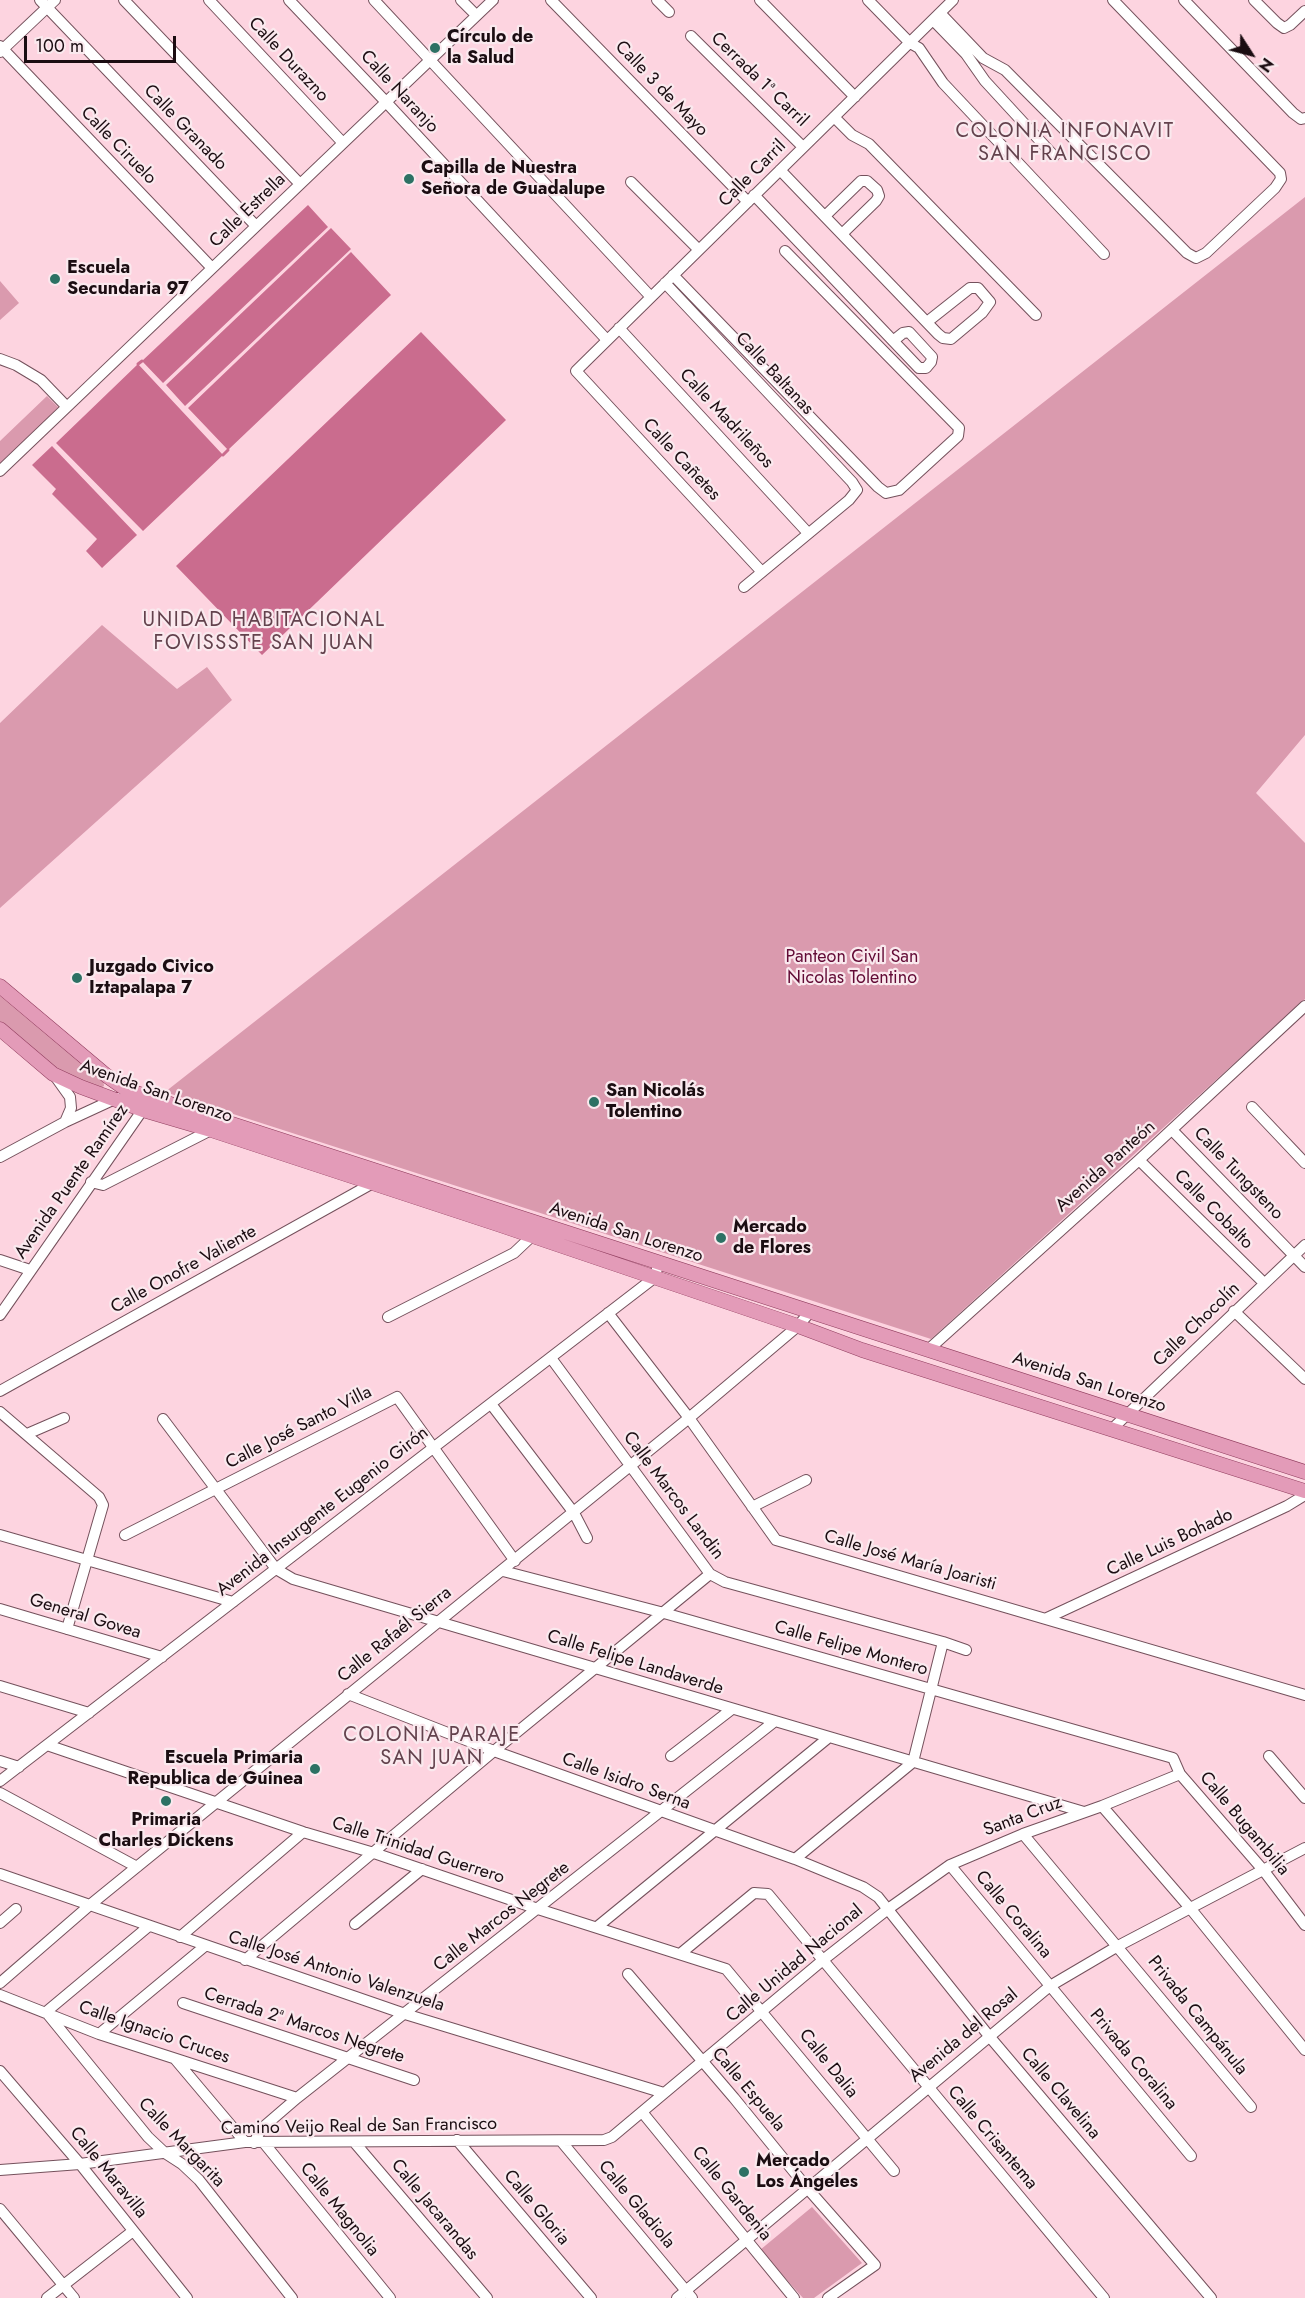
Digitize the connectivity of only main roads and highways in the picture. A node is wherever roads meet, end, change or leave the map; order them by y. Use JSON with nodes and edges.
{"nodes":[{"id":1,"x":0,"y":986,"type":"edge"},
{"id":2,"x":0,"y":1029,"type":"edge"},
{"id":3,"x":213,"y":1124,"type":"junction"},
{"id":4,"x":375,"y":1177,"type":"junction"},
{"id":5,"x":1305,"y":1472,"type":"edge"},
{"id":6,"x":1305,"y":1493,"type":"edge"}],
"edges":[{"from":1,"to":3,"type":"main road","name":"Avenida San Lorenzo"},
{"from":2,"to":3,"type":"main road","name":"Avenida San Lorenzo"},
{"from":3,"to":4,"type":"main road","name":"Avenida San Lorenzo"},
{"from":4,"to":5,"type":"main road","name":"Avenida San Lorenzo"},
{"from":4,"to":6,"type":"main road","name":"Avenida San Lorenzo"}]}
